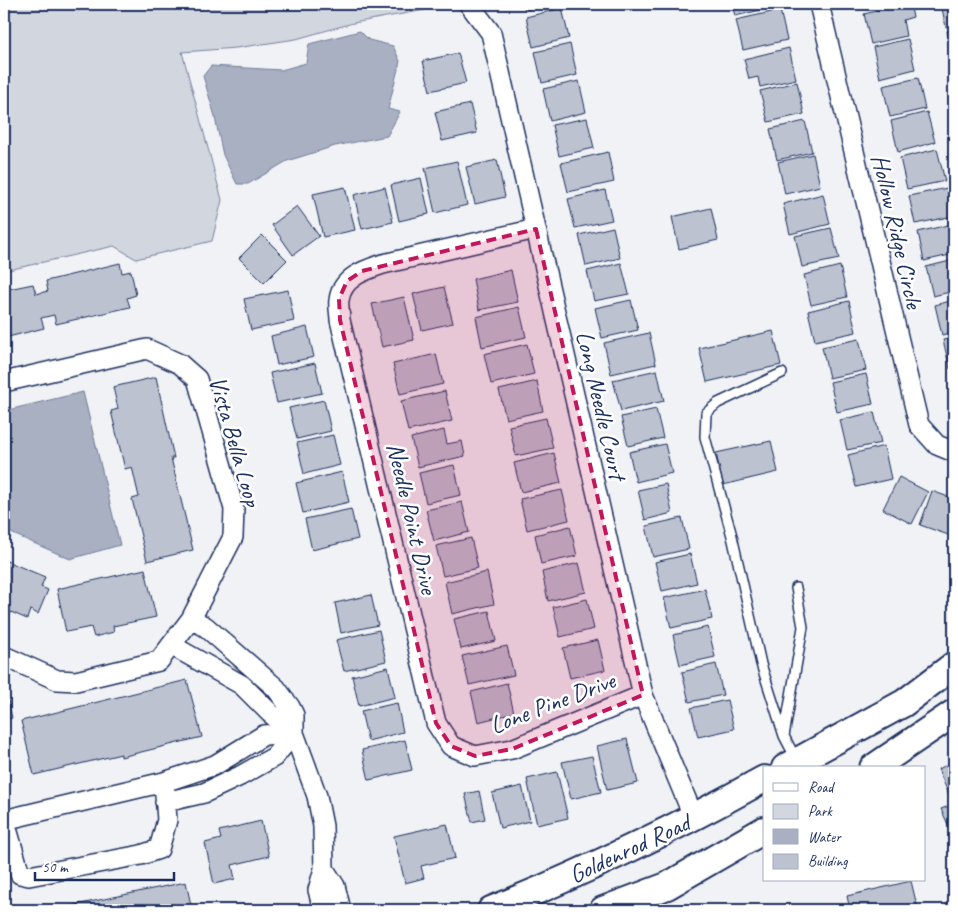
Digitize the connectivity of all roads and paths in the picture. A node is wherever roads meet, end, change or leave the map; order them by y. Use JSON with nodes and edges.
{"nodes":[{"id":1,"x":469,"y":4,"type":"edge"},
{"id":2,"x":819,"y":4,"type":"edge"},
{"id":3,"x":536,"y":229,"type":"junction"},
{"id":4,"x":782,"y":373,"type":"dead end"},
{"id":5,"x":4,"y":382,"type":"edge"},
{"id":6,"x":954,"y":452,"type":"edge"},
{"id":7,"x":796,"y":588,"type":"dead end"},
{"id":8,"x":191,"y":619,"type":"junction"},
{"id":9,"x":171,"y":645,"type":"junction"},
{"id":10,"x":4,"y":656,"type":"edge"},
{"id":11,"x":954,"y":665,"type":"edge"},
{"id":12,"x":643,"y":695,"type":"junction"},
{"id":13,"x":954,"y":713,"type":"edge"},
{"id":14,"x":294,"y":734,"type":"junction"},
{"id":15,"x":784,"y":736,"type":"junction"},
{"id":16,"x":451,"y":746,"type":"joint"},
{"id":17,"x":226,"y":758,"type":"junction"},
{"id":18,"x":791,"y":765,"type":"edge"},
{"id":19,"x":884,"y":765,"type":"edge"},
{"id":20,"x":236,"y":778,"type":"junction"},
{"id":21,"x":763,"y":780,"type":"edge"},
{"id":22,"x":164,"y":782,"type":"junction"},
{"id":23,"x":166,"y":802,"type":"junction"},
{"id":24,"x":694,"y":818,"type":"junction"},
{"id":25,"x":4,"y":819,"type":"edge"},
{"id":26,"x":763,"y":831,"type":"edge"},
{"id":27,"x":324,"y":869,"type":"junction"},
{"id":28,"x":323,"y":910,"type":"edge"},
{"id":29,"x":342,"y":910,"type":"edge"},
{"id":30,"x":491,"y":910,"type":"edge"},
{"id":31,"x":603,"y":910,"type":"edge"}],
"edges":[{"from":1,"to":3,"type":"street","name":"Long Needle Court"},
{"from":2,"to":6,"type":"street","name":"Hollow Ridge Circle"},
{"from":3,"to":12,"type":"street","name":"Long Needle Court"},
{"from":3,"to":16,"type":"street","name":"Needle Point Drive"},
{"from":4,"to":15,"type":"lane"},
{"from":5,"to":8,"type":"street","name":"Vista Bella Loop"},
{"from":7,"to":15,"type":"lane"},
{"from":8,"to":9,"type":"street","name":"Vista Bella Loop"},
{"from":8,"to":14,"type":"street"},
{"from":9,"to":10,"type":"street","name":"Vista Bella Loop"},
{"from":9,"to":14,"type":"street"},
{"from":11,"to":18,"type":"main road"},
{"from":12,"to":16,"type":"street","name":"Lone Pine Drive"},
{"from":12,"to":24,"type":"street","name":"Long Needle Court"},
{"from":13,"to":19,"type":"main road"},
{"from":14,"to":17,"type":"street"},
{"from":14,"to":20,"type":"street"},
{"from":14,"to":27,"type":"street"},
{"from":15,"to":18,"type":"lane"},
{"from":17,"to":20,"type":"street"},
{"from":17,"to":22,"type":"street"},
{"from":20,"to":23,"type":"street"},
{"from":21,"to":24,"type":"main road","name":"Goldenrod Road"},
{"from":22,"to":23,"type":"street"},
{"from":22,"to":25,"type":"street"},
{"from":23,"to":25,"type":"street"},
{"from":24,"to":30,"type":"main road","name":"Goldenrod Road"},
{"from":26,"to":31,"type":"main road","name":"Goldenrod Road"},
{"from":27,"to":28,"type":"street"},
{"from":27,"to":29,"type":"street"}]}
